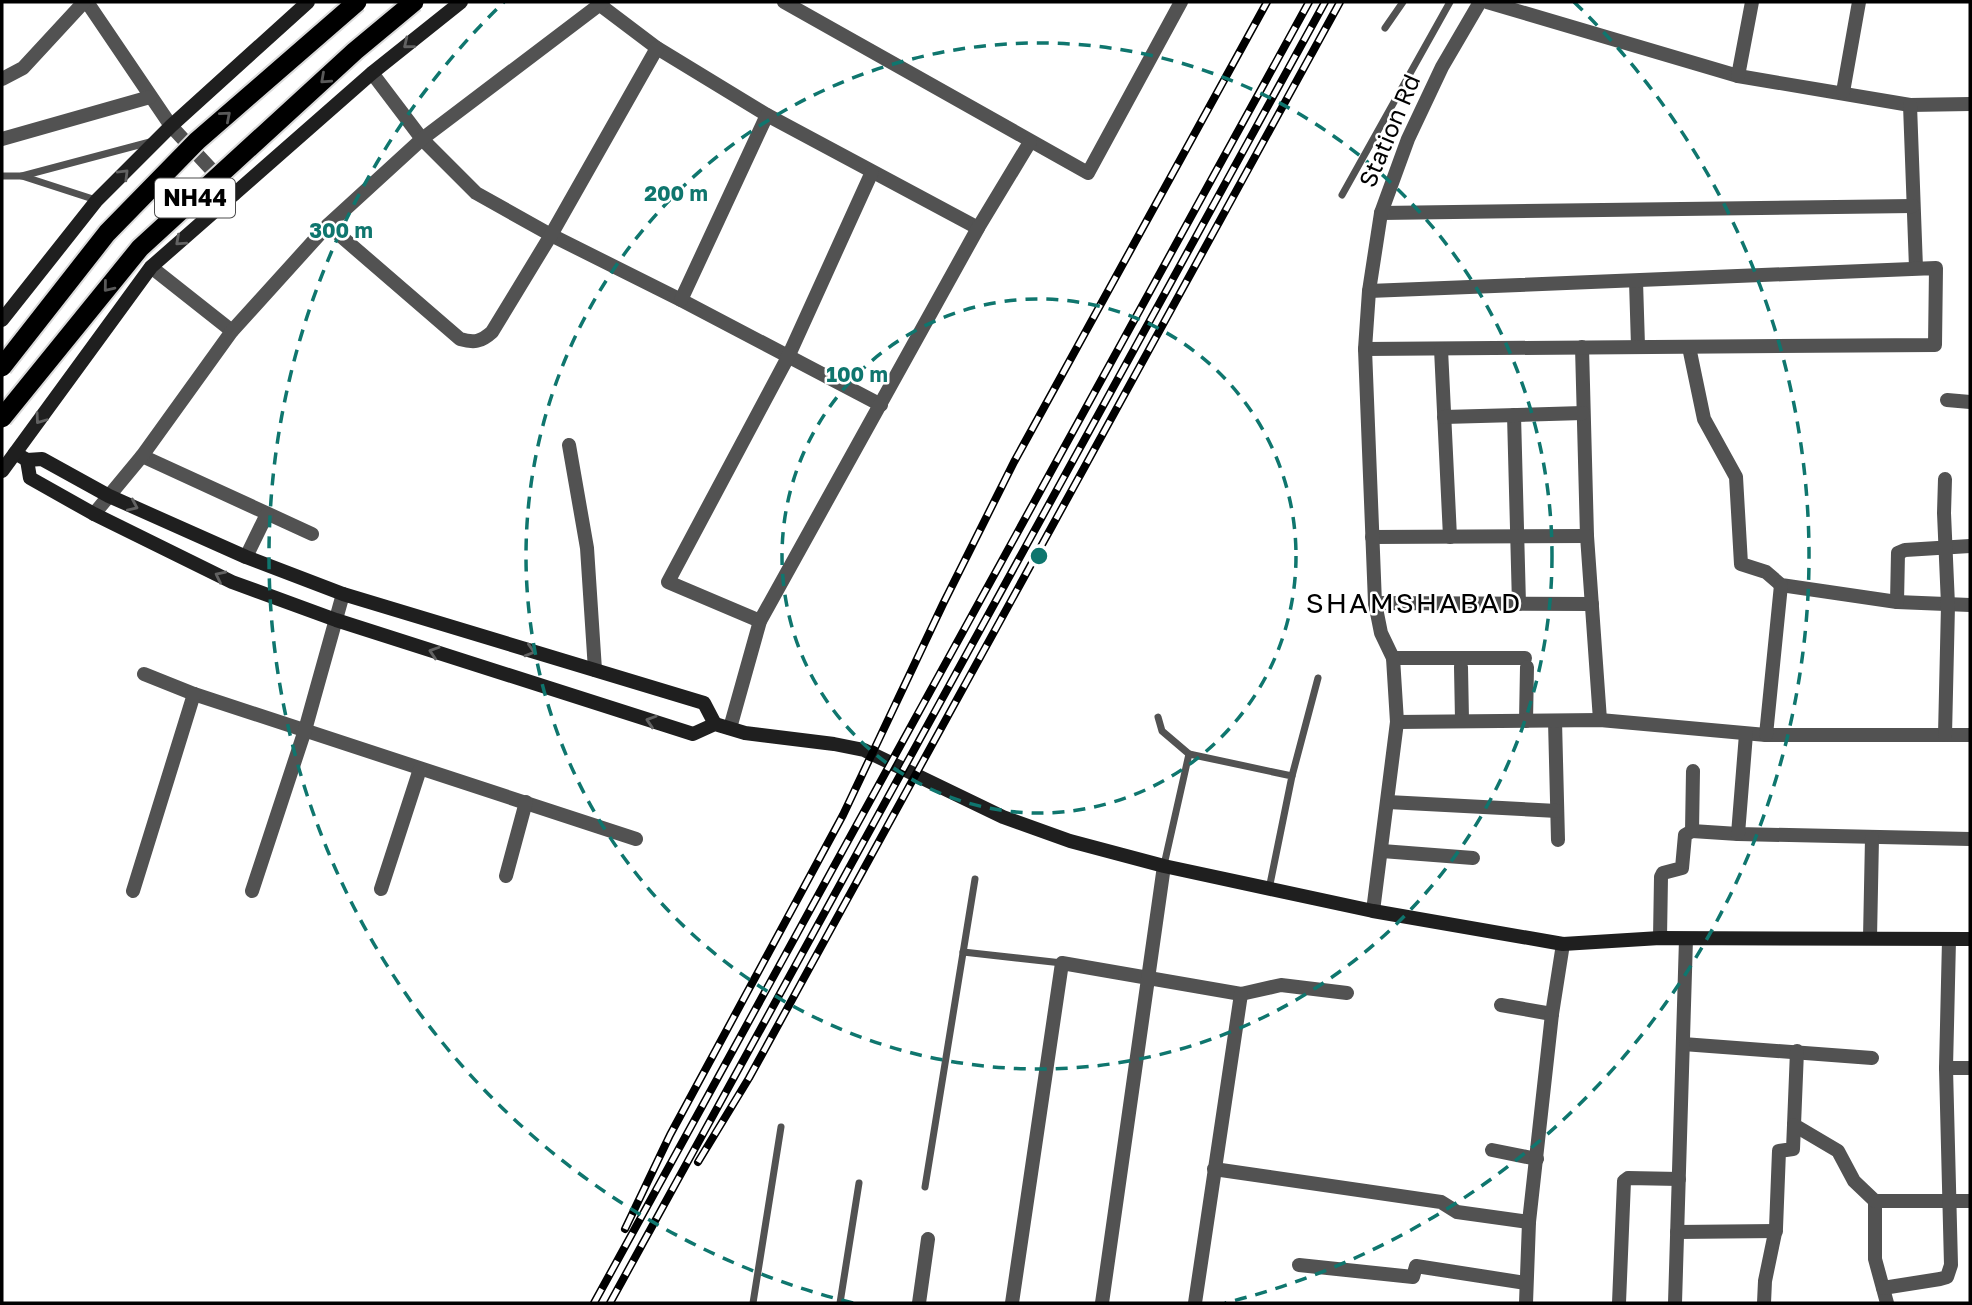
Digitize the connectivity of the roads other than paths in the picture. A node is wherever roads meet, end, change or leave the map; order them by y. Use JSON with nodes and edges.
{"nodes":[{"id":1,"x":86,"y":2,"type":"edge"},
{"id":2,"x":308,"y":2,"type":"edge"},
{"id":3,"x":358,"y":2,"type":"edge"},
{"id":4,"x":414,"y":2,"type":"edge"},
{"id":5,"x":461,"y":2,"type":"edge"},
{"id":6,"x":784,"y":2,"type":"edge"},
{"id":7,"x":1181,"y":2,"type":"edge"},
{"id":8,"x":1403,"y":2,"type":"edge"},
{"id":9,"x":1450,"y":2,"type":"edge"},
{"id":10,"x":1480,"y":2,"type":"edge"},
{"id":11,"x":1487,"y":2,"type":"edge"},
{"id":12,"x":1752,"y":2,"type":"edge"},
{"id":13,"x":1859,"y":2,"type":"edge"},
{"id":14,"x":601,"y":3,"type":"edge"},
{"id":15,"x":1385,"y":28,"type":"dead end"},
{"id":16,"x":657,"y":48,"type":"junction"},
{"id":17,"x":372,"y":73,"type":"junction"},
{"id":18,"x":1738,"y":76,"type":"junction"},
{"id":19,"x":2,"y":79,"type":"edge"},
{"id":20,"x":1843,"y":92,"type":"junction"},
{"id":21,"x":150,"y":97,"type":"junction"},
{"id":22,"x":1970,"y":104,"type":"edge"},
{"id":23,"x":1910,"y":106,"type":"junction"},
{"id":24,"x":767,"y":115,"type":"junction"},
{"id":25,"x":171,"y":126,"type":"junction"},
{"id":26,"x":2,"y":139,"type":"edge"},
{"id":27,"x":422,"y":139,"type":"junction"},
{"id":28,"x":157,"y":141,"type":"junction"},
{"id":29,"x":1030,"y":142,"type":"junction"},
{"id":30,"x":872,"y":172,"type":"junction"},
{"id":31,"x":2,"y":176,"type":"edge"},
{"id":32,"x":22,"y":176,"type":"junction"},
{"id":33,"x":233,"y":194,"type":"junction"},
{"id":34,"x":1342,"y":195,"type":"dead end"},
{"id":35,"x":97,"y":200,"type":"junction"},
{"id":36,"x":1913,"y":206,"type":"junction"},
{"id":37,"x":1381,"y":213,"type":"junction"},
{"id":38,"x":328,"y":225,"type":"junction"},
{"id":39,"x":978,"y":228,"type":"junction"},
{"id":40,"x":551,"y":235,"type":"junction"},
{"id":41,"x":152,"y":267,"type":"junction"},
{"id":42,"x":1916,"y":268,"type":"junction"},
{"id":43,"x":1636,"y":281,"type":"junction"},
{"id":44,"x":1370,"y":291,"type":"junction"},
{"id":45,"x":681,"y":300,"type":"junction"},
{"id":46,"x":2,"y":320,"type":"edge"},
{"id":47,"x":232,"y":331,"type":"junction"},
{"id":48,"x":1638,"y":346,"type":"junction"},
{"id":49,"x":1582,"y":347,"type":"junction"},
{"id":50,"x":1689,"y":347,"type":"junction"},
{"id":51,"x":1365,"y":349,"type":"junction"},
{"id":52,"x":1441,"y":349,"type":"junction"},
{"id":53,"x":788,"y":356,"type":"junction"},
{"id":54,"x":2,"y":367,"type":"edge"},
{"id":55,"x":1947,"y":400,"type":"dead end"},
{"id":56,"x":1970,"y":402,"type":"edge"},
{"id":57,"x":881,"y":405,"type":"junction"},
{"id":58,"x":1583,"y":414,"type":"junction"},
{"id":59,"x":1514,"y":415,"type":"junction"},
{"id":60,"x":1444,"y":417,"type":"junction"},
{"id":61,"x":2,"y":418,"type":"edge"},
{"id":62,"x":569,"y":445,"type":"dead end"},
{"id":63,"x":21,"y":456,"type":"junction"},
{"id":64,"x":142,"y":456,"type":"junction"},
{"id":65,"x":2,"y":471,"type":"edge"},
{"id":66,"x":1945,"y":479,"type":"dead end"},
{"id":67,"x":110,"y":496,"type":"junction"},
{"id":68,"x":94,"y":514,"type":"junction"},
{"id":69,"x":267,"y":514,"type":"junction"},
{"id":70,"x":312,"y":534,"type":"dead end"},
{"id":71,"x":1517,"y":536,"type":"junction"},
{"id":72,"x":1587,"y":536,"type":"junction"},
{"id":73,"x":1372,"y":537,"type":"junction"},
{"id":74,"x":1450,"y":537,"type":"junction"},
{"id":75,"x":1970,"y":546,"type":"edge"},
{"id":76,"x":1945,"y":547,"type":"junction"},
{"id":77,"x":247,"y":557,"type":"junction"},
{"id":78,"x":1781,"y":585,"type":"junction"},
{"id":79,"x":343,"y":594,"type":"junction"},
{"id":80,"x":1897,"y":602,"type":"junction"},
{"id":81,"x":1375,"y":603,"type":"junction"},
{"id":82,"x":1518,"y":604,"type":"junction"},
{"id":83,"x":1592,"y":604,"type":"junction"},
{"id":84,"x":1948,"y":605,"type":"junction"},
{"id":85,"x":1970,"y":605,"type":"edge"},
{"id":86,"x":336,"y":620,"type":"junction"},
{"id":87,"x":760,"y":621,"type":"junction"},
{"id":88,"x":1394,"y":658,"type":"junction"},
{"id":89,"x":1461,"y":667,"type":"dead end"},
{"id":90,"x":595,"y":670,"type":"junction"},
{"id":91,"x":144,"y":674,"type":"dead end"},
{"id":92,"x":1318,"y":678,"type":"dead end"},
{"id":93,"x":194,"y":694,"type":"junction"},
{"id":94,"x":1157,"y":717,"type":"dead end"},
{"id":95,"x":1462,"y":720,"type":"junction"},
{"id":96,"x":1600,"y":720,"type":"junction"},
{"id":97,"x":1526,"y":721,"type":"junction"},
{"id":98,"x":1555,"y":721,"type":"junction"},
{"id":99,"x":1397,"y":722,"type":"junction"},
{"id":100,"x":715,"y":724,"type":"junction"},
{"id":101,"x":730,"y":728,"type":"junction"},
{"id":102,"x":306,"y":730,"type":"junction"},
{"id":103,"x":1746,"y":734,"type":"junction"},
{"id":104,"x":1970,"y":735,"type":"edge"},
{"id":105,"x":1766,"y":736,"type":"junction"},
{"id":106,"x":1945,"y":736,"type":"junction"},
{"id":107,"x":1189,"y":754,"type":"junction"},
{"id":108,"x":420,"y":769,"type":"junction"},
{"id":109,"x":1693,"y":771,"type":"dead end"},
{"id":110,"x":1292,"y":776,"type":"junction"},
{"id":111,"x":526,"y":802,"type":"junction"},
{"id":112,"x":1388,"y":802,"type":"junction"},
{"id":113,"x":1557,"y":811,"type":"junction"},
{"id":114,"x":1692,"y":831,"type":"junction"},
{"id":115,"x":1738,"y":834,"type":"junction"},
{"id":116,"x":1872,"y":838,"type":"junction"},
{"id":117,"x":636,"y":839,"type":"dead end"},
{"id":118,"x":1970,"y":839,"type":"edge"},
{"id":119,"x":1558,"y":840,"type":"dead end"},
{"id":120,"x":1382,"y":851,"type":"junction"},
{"id":121,"x":1473,"y":858,"type":"dead end"},
{"id":122,"x":1164,"y":866,"type":"junction"},
{"id":123,"x":506,"y":876,"type":"dead end"},
{"id":124,"x":975,"y":879,"type":"dead end"},
{"id":125,"x":381,"y":889,"type":"dead end"},
{"id":126,"x":1269,"y":889,"type":"junction"},
{"id":127,"x":133,"y":891,"type":"dead end"},
{"id":128,"x":252,"y":891,"type":"dead end"},
{"id":129,"x":1373,"y":911,"type":"junction"},
{"id":130,"x":1660,"y":938,"type":"junction"},
{"id":131,"x":1870,"y":938,"type":"junction"},
{"id":132,"x":1686,"y":939,"type":"junction"},
{"id":133,"x":1970,"y":939,"type":"edge"},
{"id":134,"x":1949,"y":940,"type":"junction"},
{"id":135,"x":1563,"y":944,"type":"junction"},
{"id":136,"x":963,"y":952,"type":"junction"},
{"id":137,"x":1062,"y":964,"type":"junction"},
{"id":138,"x":1149,"y":978,"type":"junction"},
{"id":139,"x":1347,"y":993,"type":"dead end"},
{"id":140,"x":1241,"y":994,"type":"junction"},
{"id":141,"x":1501,"y":1005,"type":"dead end"},
{"id":142,"x":1552,"y":1014,"type":"junction"},
{"id":143,"x":1683,"y":1044,"type":"junction"},
{"id":144,"x":1797,"y":1051,"type":"junction"},
{"id":145,"x":1872,"y":1058,"type":"dead end"},
{"id":146,"x":1946,"y":1068,"type":"junction"},
{"id":147,"x":1970,"y":1068,"type":"edge"},
{"id":148,"x":1794,"y":1125,"type":"junction"},
{"id":149,"x":781,"y":1127,"type":"dead end"},
{"id":150,"x":1492,"y":1150,"type":"dead end"},
{"id":151,"x":1536,"y":1158,"type":"junction"},
{"id":152,"x":1214,"y":1169,"type":"junction"},
{"id":153,"x":1679,"y":1180,"type":"junction"},
{"id":154,"x":859,"y":1183,"type":"dead end"},
{"id":155,"x":925,"y":1187,"type":"dead end"},
{"id":156,"x":1949,"y":1200,"type":"junction"},
{"id":157,"x":1970,"y":1200,"type":"edge"},
{"id":158,"x":1875,"y":1201,"type":"junction"},
{"id":159,"x":1530,"y":1222,"type":"junction"},
{"id":160,"x":1776,"y":1231,"type":"junction"},
{"id":161,"x":1678,"y":1232,"type":"junction"},
{"id":162,"x":928,"y":1240,"type":"dead end"},
{"id":163,"x":1299,"y":1265,"type":"dead end"},
{"id":164,"x":1526,"y":1283,"type":"junction"},
{"id":165,"x":1883,"y":1288,"type":"junction"},
{"id":166,"x":753,"y":1303,"type":"edge"},
{"id":167,"x":840,"y":1303,"type":"edge"},
{"id":168,"x":919,"y":1303,"type":"edge"},
{"id":169,"x":1012,"y":1303,"type":"edge"},
{"id":170,"x":1102,"y":1303,"type":"edge"},
{"id":171,"x":1195,"y":1303,"type":"edge"},
{"id":172,"x":1526,"y":1303,"type":"edge"},
{"id":173,"x":1619,"y":1303,"type":"edge"},
{"id":174,"x":1675,"y":1303,"type":"edge"},
{"id":175,"x":1764,"y":1303,"type":"edge"},
{"id":176,"x":1887,"y":1303,"type":"edge"}],
"edges":[{"from":1,"to":19,"type":"street"},
{"from":1,"to":21,"type":"street"},
{"from":2,"to":25,"type":"main road"},
{"from":54,"to":3,"type":"highway","number":"NH44","one_way":true,"bridge":true},
{"from":4,"to":61,"type":"highway","number":"NH44","one_way":true,"bridge":true},
{"from":5,"to":17,"type":"main road","one_way":true},
{"from":6,"to":29,"type":"street"},
{"from":7,"to":29,"type":"street"},
{"from":8,"to":15,"type":"lane"},
{"from":9,"to":34,"type":"lane"},
{"from":10,"to":37,"type":"street","name":"Station Rd"},
{"from":11,"to":18,"type":"street"},
{"from":12,"to":18,"type":"street"},
{"from":13,"to":20,"type":"street"},
{"from":14,"to":16,"type":"street"},
{"from":14,"to":27,"type":"street"},
{"from":16,"to":24,"type":"street"},
{"from":16,"to":40,"type":"street"},
{"from":17,"to":27,"type":"street"},
{"from":17,"to":33,"type":"main road"},
{"from":18,"to":20,"type":"street"},
{"from":20,"to":23,"type":"street"},
{"from":21,"to":25,"type":"street"},
{"from":21,"to":26,"type":"street"},
{"from":22,"to":23,"type":"street"},
{"from":23,"to":36,"type":"street"},
{"from":24,"to":30,"type":"street"},
{"from":24,"to":45,"type":"street"},
{"from":25,"to":28,"type":"main road"},
{"from":25,"to":33,"type":"street"},
{"from":27,"to":38,"type":"street"},
{"from":27,"to":40,"type":"street"},
{"from":28,"to":32,"type":"lane"},
{"from":35,"to":28,"type":"main road","one_way":true},
{"from":29,"to":39,"type":"street"},
{"from":30,"to":39,"type":"street"},
{"from":30,"to":53,"type":"street"},
{"from":31,"to":32,"type":"lane"},
{"from":32,"to":35,"type":"lane"},
{"from":33,"to":41,"type":"main road","one_way":true},
{"from":35,"to":46,"type":"main road"},
{"from":36,"to":37,"type":"street"},
{"from":36,"to":42,"type":"street"},
{"from":37,"to":44,"type":"street","name":"Station Rd"},
{"from":38,"to":40,"type":"street"},
{"from":38,"to":47,"type":"street"},
{"from":39,"to":57,"type":"street"},
{"from":40,"to":45,"type":"street"},
{"from":41,"to":47,"type":"street"},
{"from":41,"to":63,"type":"main road","one_way":true},
{"from":42,"to":43,"type":"street"},
{"from":42,"to":50,"type":"street"},
{"from":43,"to":44,"type":"street"},
{"from":43,"to":48,"type":"street"},
{"from":44,"to":51,"type":"street","name":"Station Rd"},
{"from":45,"to":53,"type":"street"},
{"from":47,"to":64,"type":"street"},
{"from":48,"to":49,"type":"street"},
{"from":48,"to":50,"type":"street"},
{"from":49,"to":52,"type":"street"},
{"from":49,"to":58,"type":"street"},
{"from":50,"to":78,"type":"street"},
{"from":51,"to":52,"type":"street"},
{"from":51,"to":73,"type":"street","name":"Station Rd"},
{"from":52,"to":60,"type":"street"},
{"from":53,"to":57,"type":"street"},
{"from":53,"to":87,"type":"street"},
{"from":55,"to":56,"type":"street"},
{"from":57,"to":87,"type":"street"},
{"from":58,"to":59,"type":"street"},
{"from":58,"to":72,"type":"street"},
{"from":59,"to":60,"type":"street"},
{"from":59,"to":71,"type":"street"},
{"from":60,"to":74,"type":"street"},
{"from":62,"to":90,"type":"street"},
{"from":63,"to":65,"type":"main road"},
{"from":63,"to":67,"type":"main road"},
{"from":63,"to":68,"type":"main road"},
{"from":64,"to":67,"type":"street"},
{"from":64,"to":69,"type":"street"},
{"from":66,"to":76,"type":"street"},
{"from":67,"to":68,"type":"street"},
{"from":67,"to":77,"type":"main road","one_way":true},
{"from":86,"to":68,"type":"main road","one_way":true},
{"from":69,"to":70,"type":"street"},
{"from":69,"to":77,"type":"street"},
{"from":71,"to":72,"type":"street"},
{"from":71,"to":74,"type":"street"},
{"from":71,"to":82,"type":"street"},
{"from":72,"to":83,"type":"street"},
{"from":73,"to":74,"type":"street"},
{"from":73,"to":81,"type":"street","name":"Station Rd"},
{"from":75,"to":76,"type":"street"},
{"from":76,"to":80,"type":"street"},
{"from":76,"to":84,"type":"street"},
{"from":77,"to":79,"type":"main road"},
{"from":78,"to":80,"type":"street"},
{"from":78,"to":105,"type":"street"},
{"from":79,"to":86,"type":"street"},
{"from":79,"to":90,"type":"main road","one_way":true},
{"from":80,"to":84,"type":"street"},
{"from":81,"to":82,"type":"street"},
{"from":81,"to":88,"type":"street","name":"Station Rd"},
{"from":82,"to":83,"type":"street"},
{"from":83,"to":96,"type":"street"},
{"from":84,"to":85,"type":"street"},
{"from":84,"to":106,"type":"street"},
{"from":100,"to":86,"type":"main road","one_way":true},
{"from":86,"to":102,"type":"street"},
{"from":87,"to":101,"type":"street"},
{"from":88,"to":97,"type":"street"},
{"from":88,"to":99,"type":"street"},
{"from":89,"to":95,"type":"street"},
{"from":90,"to":100,"type":"main road"},
{"from":91,"to":93,"type":"street"},
{"from":92,"to":110,"type":"lane"},
{"from":93,"to":102,"type":"street"},
{"from":93,"to":127,"type":"street"},
{"from":94,"to":107,"type":"lane"},
{"from":95,"to":97,"type":"street"},
{"from":95,"to":99,"type":"street"},
{"from":96,"to":98,"type":"street"},
{"from":96,"to":103,"type":"street"},
{"from":97,"to":98,"type":"street"},
{"from":98,"to":113,"type":"street"},
{"from":99,"to":112,"type":"street"},
{"from":100,"to":101,"type":"main road"},
{"from":101,"to":122,"type":"main road"},
{"from":102,"to":108,"type":"street"},
{"from":102,"to":128,"type":"street"},
{"from":103,"to":105,"type":"street"},
{"from":103,"to":115,"type":"street"},
{"from":104,"to":106,"type":"street"},
{"from":105,"to":106,"type":"street"},
{"from":107,"to":110,"type":"lane"},
{"from":107,"to":122,"type":"lane"},
{"from":108,"to":111,"type":"street"},
{"from":108,"to":125,"type":"street"},
{"from":109,"to":114,"type":"street"},
{"from":110,"to":126,"type":"lane"},
{"from":111,"to":117,"type":"street"},
{"from":111,"to":123,"type":"street"},
{"from":112,"to":113,"type":"street"},
{"from":112,"to":120,"type":"street"},
{"from":113,"to":119,"type":"street"},
{"from":114,"to":115,"type":"street"},
{"from":114,"to":130,"type":"street"},
{"from":115,"to":116,"type":"street"},
{"from":116,"to":118,"type":"street"},
{"from":116,"to":131,"type":"street"},
{"from":120,"to":121,"type":"street"},
{"from":120,"to":129,"type":"street"},
{"from":122,"to":126,"type":"main road"},
{"from":122,"to":138,"type":"street"},
{"from":124,"to":136,"type":"lane"},
{"from":126,"to":129,"type":"main road"},
{"from":129,"to":135,"type":"main road"},
{"from":130,"to":132,"type":"main road"},
{"from":130,"to":135,"type":"main road"},
{"from":131,"to":132,"type":"main road"},
{"from":131,"to":134,"type":"main road"},
{"from":132,"to":143,"type":"street"},
{"from":133,"to":134,"type":"main road"},
{"from":134,"to":146,"type":"street"},
{"from":135,"to":142,"type":"street"},
{"from":136,"to":137,"type":"lane"},
{"from":136,"to":155,"type":"lane"},
{"from":137,"to":138,"type":"street"},
{"from":137,"to":169,"type":"street"},
{"from":138,"to":140,"type":"street"},
{"from":138,"to":170,"type":"street"},
{"from":139,"to":140,"type":"street"},
{"from":140,"to":152,"type":"street"},
{"from":141,"to":142,"type":"street"},
{"from":142,"to":151,"type":"street"},
{"from":143,"to":144,"type":"street"},
{"from":143,"to":153,"type":"street"},
{"from":144,"to":145,"type":"street"},
{"from":144,"to":148,"type":"street"},
{"from":146,"to":147,"type":"street"},
{"from":146,"to":156,"type":"street"},
{"from":148,"to":158,"type":"street"},
{"from":148,"to":160,"type":"street"},
{"from":149,"to":166,"type":"lane"},
{"from":150,"to":151,"type":"street"},
{"from":151,"to":159,"type":"street"},
{"from":152,"to":159,"type":"street"},
{"from":152,"to":171,"type":"street"},
{"from":153,"to":161,"type":"street"},
{"from":153,"to":173,"type":"street"},
{"from":154,"to":167,"type":"lane"},
{"from":156,"to":157,"type":"street"},
{"from":156,"to":158,"type":"street"},
{"from":156,"to":165,"type":"street"},
{"from":158,"to":165,"type":"street"},
{"from":159,"to":164,"type":"street"},
{"from":160,"to":161,"type":"street"},
{"from":160,"to":175,"type":"street"},
{"from":161,"to":174,"type":"street"},
{"from":162,"to":168,"type":"street"},
{"from":163,"to":164,"type":"street"},
{"from":164,"to":172,"type":"street"},
{"from":165,"to":176,"type":"street"}]}
